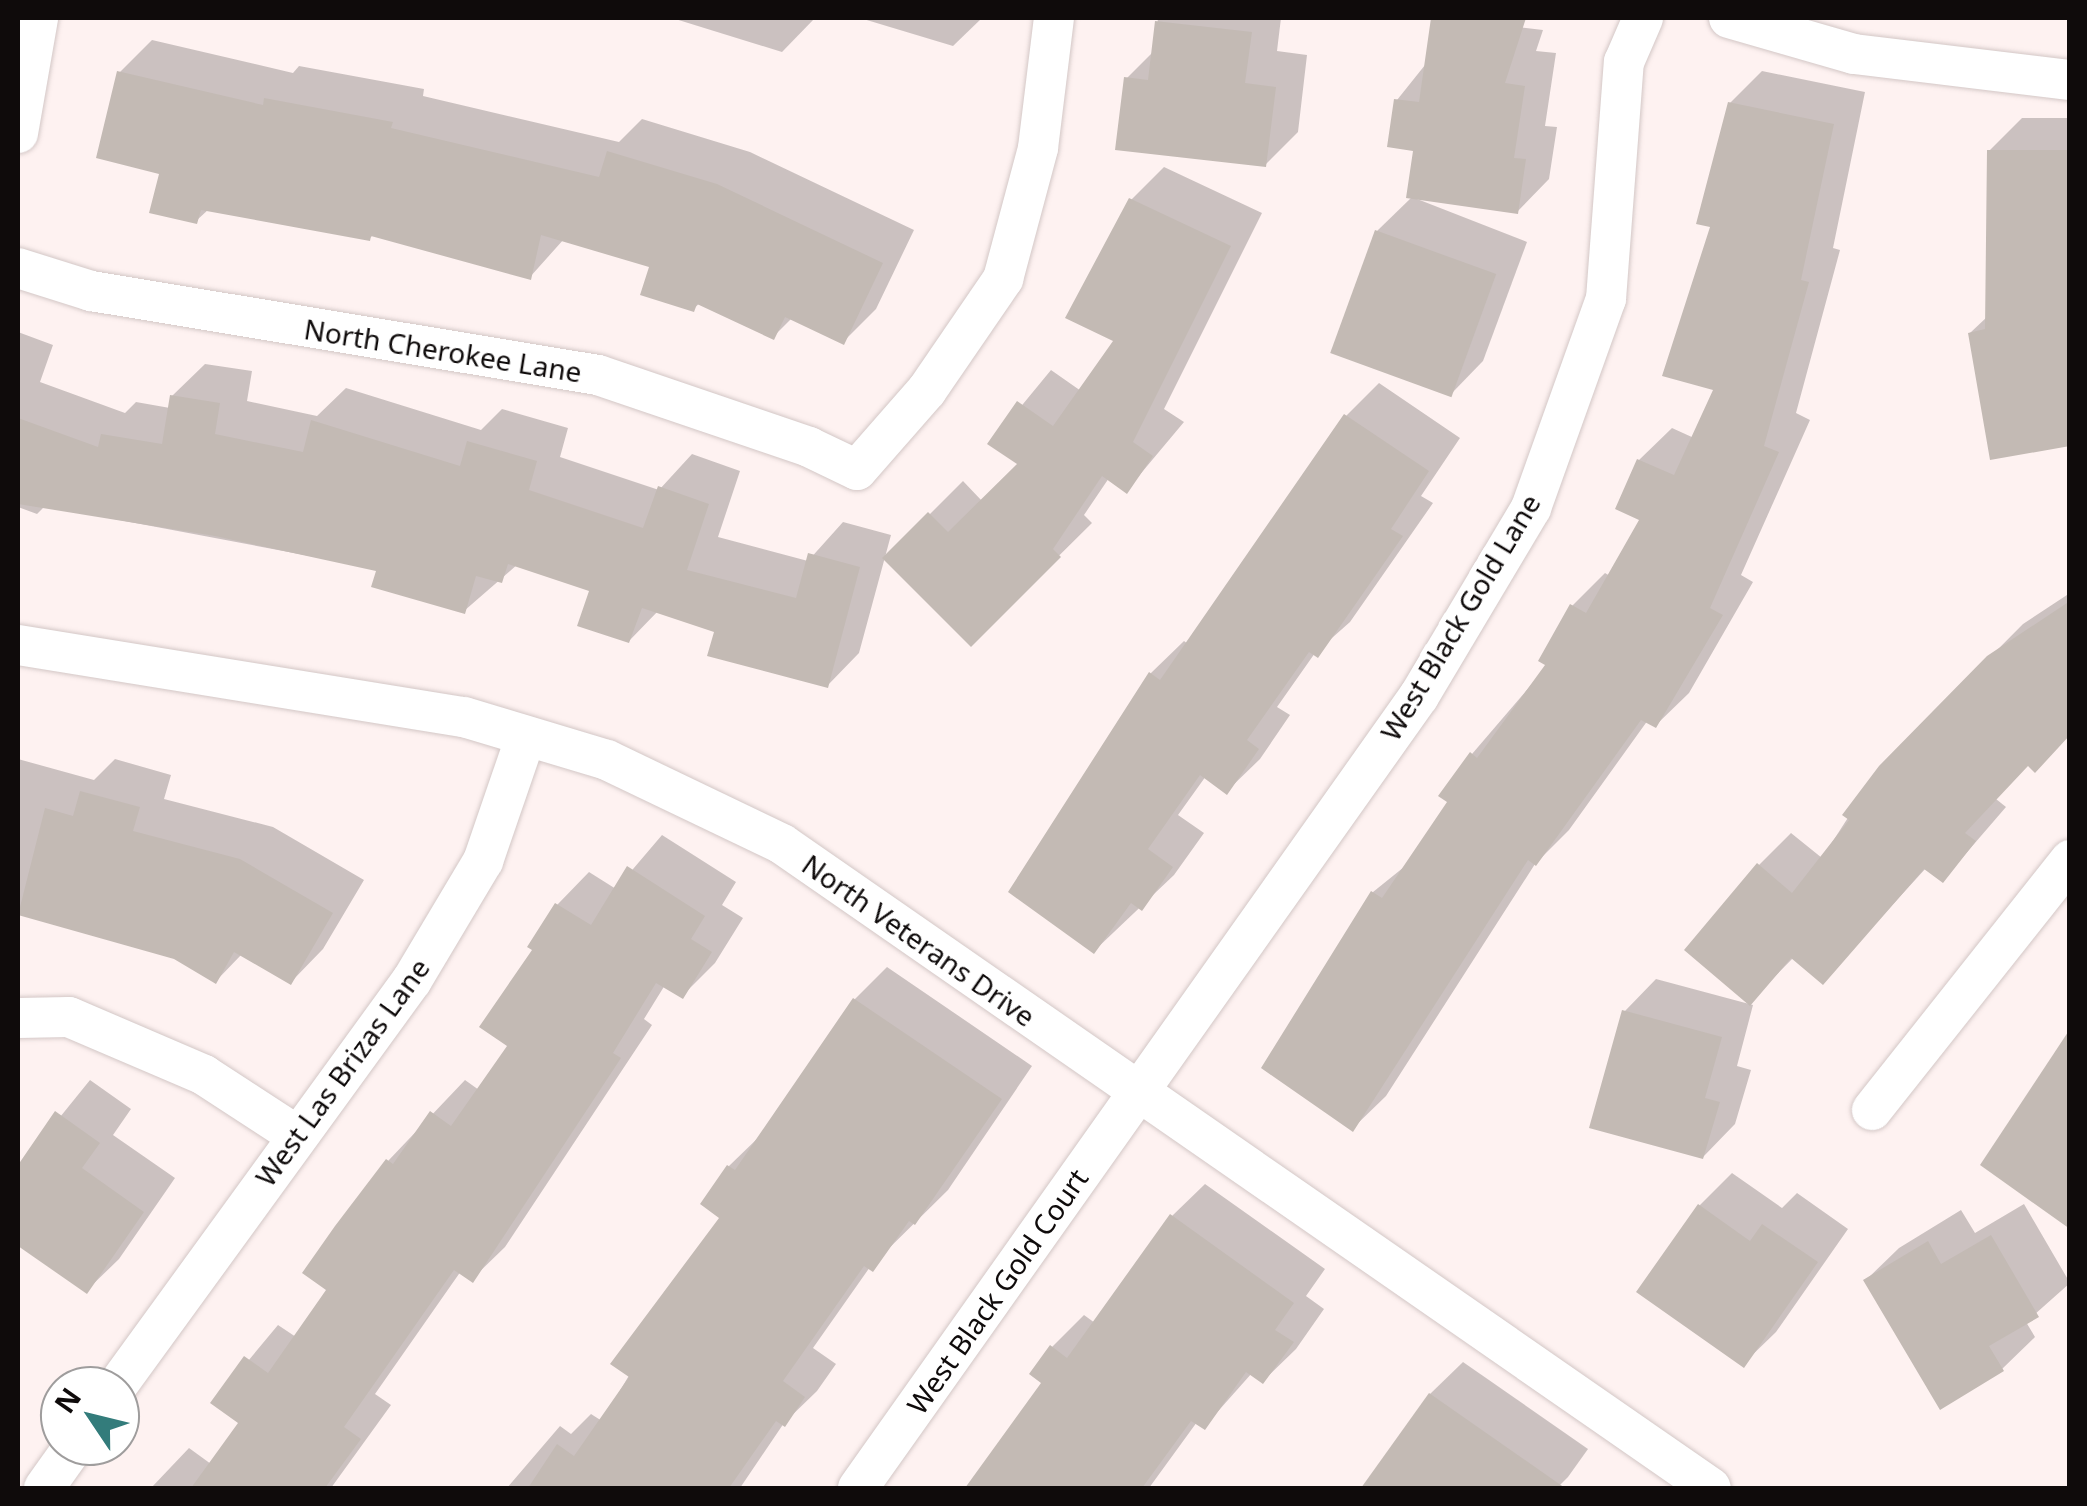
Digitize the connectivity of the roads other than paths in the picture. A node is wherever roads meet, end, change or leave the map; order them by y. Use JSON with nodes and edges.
{"nodes":[{"id":1,"x":38,"y":18,"type":"edge"},
{"id":2,"x":1054,"y":18,"type":"edge"},
{"id":3,"x":1643,"y":18,"type":"edge"},
{"id":4,"x":1730,"y":18,"type":"edge"},
{"id":5,"x":2070,"y":80,"type":"edge"},
{"id":6,"x":18,"y":132,"type":"edge"},
{"id":7,"x":18,"y":268,"type":"edge"},
{"id":8,"x":18,"y":644,"type":"edge"},
{"id":9,"x":526,"y":736,"type":"junction"},
{"id":10,"x":2070,"y":860,"type":"edge"},
{"id":11,"x":18,"y":1018,"type":"edge"},
{"id":12,"x":1136,"y":1094,"type":"junction"},
{"id":13,"x":1872,"y":1110,"type":"dead end"},
{"id":14,"x":296,"y":1136,"type":"junction"},
{"id":15,"x":131,"y":1366,"type":"edge"},
{"id":16,"x":60,"y":1466,"type":"edge"},
{"id":17,"x":44,"y":1488,"type":"edge"},
{"id":18,"x":858,"y":1488,"type":"edge"},
{"id":19,"x":1710,"y":1488,"type":"edge"}],
"edges":[{"from":1,"to":6,"type":"street"},
{"from":2,"to":7,"type":"street","name":"North Cherokee Lane"},
{"from":3,"to":12,"type":"street","name":"West Black Gold Lane"},
{"from":4,"to":5,"type":"street"},
{"from":8,"to":9,"type":"street","name":"North Veterans Drive"},
{"from":9,"to":12,"type":"street","name":"North Veterans Drive"},
{"from":9,"to":14,"type":"street","name":"West Las Brizas Lane"},
{"from":10,"to":13,"type":"street"},
{"from":11,"to":14,"type":"street"},
{"from":12,"to":18,"type":"street","name":"West Black Gold Court"},
{"from":12,"to":19,"type":"street","name":"North Veterans Drive"},
{"from":14,"to":15,"type":"street","name":"West Las Brizas Lane"},
{"from":16,"to":17,"type":"street"}]}
